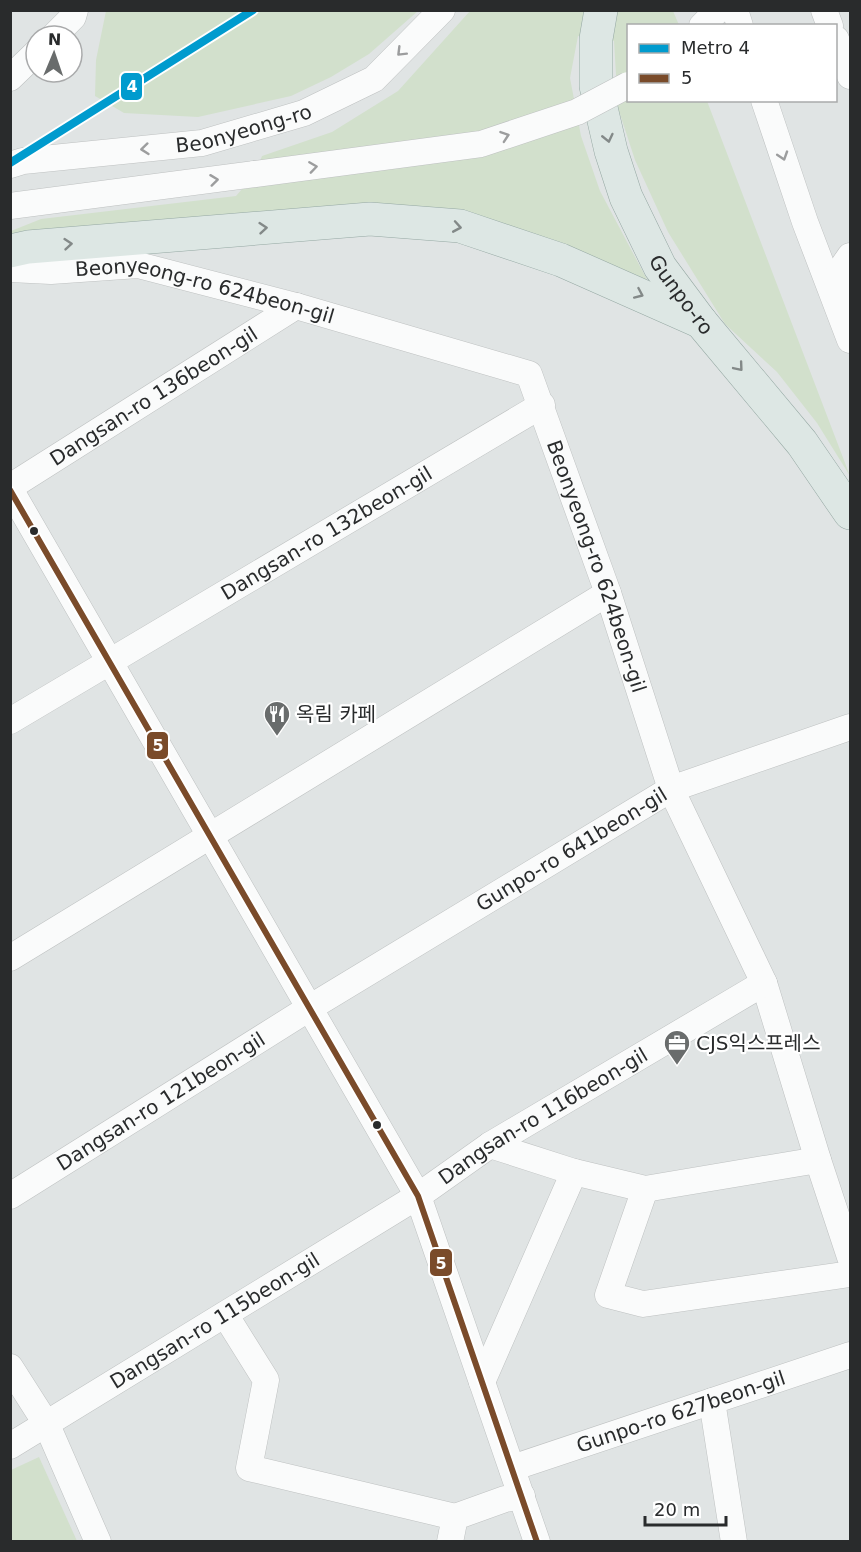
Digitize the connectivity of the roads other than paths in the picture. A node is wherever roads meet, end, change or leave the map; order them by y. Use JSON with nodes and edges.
{"nodes":[{"id":1,"x":75,"y":10,"type":"edge"},
{"id":2,"x":442,"y":10,"type":"edge"},
{"id":3,"x":718,"y":10,"type":"edge"},
{"id":4,"x":66,"y":24,"type":"edge"},
{"id":5,"x":704,"y":24,"type":"edge"},
{"id":6,"x":598,"y":25,"type":"edge"},
{"id":7,"x":837,"y":42,"type":"edge"},
{"id":8,"x":24,"y":65,"type":"edge"},
{"id":9,"x":850,"y":76,"type":"edge"},
{"id":10,"x":10,"y":78,"type":"edge"},
{"id":11,"x":627,"y":86,"type":"edge"},
{"id":12,"x":765,"y":102,"type":"edge"},
{"id":13,"x":10,"y":165,"type":"edge"},
{"id":14,"x":10,"y":206,"type":"edge"},
{"id":15,"x":10,"y":251,"type":"edge"},
{"id":16,"x":850,"y":256,"type":"edge"},
{"id":17,"x":10,"y":269,"type":"edge"},
{"id":18,"x":296,"y":306,"type":"junction"},
{"id":19,"x":838,"y":306,"type":"junction"},
{"id":20,"x":701,"y":322,"type":"junction"},
{"id":21,"x":850,"y":340,"type":"edge"},
{"id":22,"x":542,"y":405,"type":"junction"},
{"id":23,"x":10,"y":488,"type":"edge"},
{"id":24,"x":850,"y":513,"type":"edge"},
{"id":25,"x":608,"y":593,"type":"junction"},
{"id":26,"x":111,"y":661,"type":"junction"},
{"id":27,"x":10,"y":722,"type":"edge"},
{"id":28,"x":850,"y":727,"type":"edge"},
{"id":29,"x":672,"y":789,"type":"junction"},
{"id":30,"x":211,"y":836,"type":"junction"},
{"id":31,"x":10,"y":958,"type":"edge"},
{"id":32,"x":764,"y":983,"type":"junction"},
{"id":33,"x":311,"y":1007,"type":"junction"},
{"id":34,"x":490,"y":1145,"type":"junction"},
{"id":35,"x":818,"y":1160,"type":"junction"},
{"id":36,"x":574,"y":1172,"type":"junction"},
{"id":37,"x":645,"y":1189,"type":"junction"},
{"id":38,"x":10,"y":1196,"type":"edge"},
{"id":39,"x":418,"y":1196,"type":"junction"},
{"id":40,"x":850,"y":1257,"type":"edge"},
{"id":41,"x":850,"y":1274,"type":"edge"},
{"id":42,"x":225,"y":1316,"type":"junction"},
{"id":43,"x":850,"y":1356,"type":"edge"},
{"id":44,"x":10,"y":1367,"type":"edge"},
{"id":45,"x":482,"y":1382,"type":"junction"},
{"id":46,"x":712,"y":1401,"type":"junction"},
{"id":47,"x":46,"y":1425,"type":"junction"},
{"id":48,"x":10,"y":1446,"type":"edge"},
{"id":49,"x":512,"y":1468,"type":"junction"},
{"id":50,"x":522,"y":1496,"type":"junction"},
{"id":51,"x":452,"y":1529,"type":"edge"},
{"id":52,"x":98,"y":1542,"type":"edge"},
{"id":53,"x":537,"y":1542,"type":"edge"},
{"id":54,"x":734,"y":1542,"type":"edge"}],
"edges":[{"from":1,"to":4,"type":"street"},
{"from":2,"to":13,"type":"street","name":"Beonyeong-ro","one_way":true},
{"from":3,"to":5,"type":"street"},
{"from":6,"to":20,"type":"main road","name":"Gunpo-ro","one_way":true},
{"from":7,"to":9,"type":"street"},
{"from":8,"to":10,"type":"street"},
{"from":14,"to":11,"type":"street","one_way":true,"bridge":true},
{"from":12,"to":19,"type":"street","one_way":true},
{"from":15,"to":20,"type":"main road","one_way":true},
{"from":16,"to":19,"type":"street"},
{"from":17,"to":18,"type":"street","name":"Beonyeong-ro 624beon-gil"},
{"from":18,"to":22,"type":"street","name":"Beonyeong-ro 624beon-gil"},
{"from":18,"to":23,"type":"street","name":"Dangsan-ro 136beon-gil"},
{"from":19,"to":21,"type":"street"},
{"from":20,"to":24,"type":"main road","name":"Gunpo-ro","one_way":true},
{"from":22,"to":25,"type":"street","name":"Beonyeong-ro 624beon-gil"},
{"from":22,"to":26,"type":"street","name":"Dangsan-ro 132beon-gil"},
{"from":23,"to":26,"type":"street"},
{"from":25,"to":29,"type":"street","name":"Beonyeong-ro 624beon-gil"},
{"from":25,"to":30,"type":"street"},
{"from":26,"to":27,"type":"street","name":"Dangsan-ro 132beon-gil"},
{"from":26,"to":30,"type":"street"},
{"from":28,"to":29,"type":"street","name":"Gunpo-ro 641beon-gil"},
{"from":29,"to":32,"type":"street","name":"Beonyeong-ro 624beon-gil"},
{"from":29,"to":33,"type":"street","name":"Gunpo-ro 641beon-gil"},
{"from":30,"to":31,"type":"street"},
{"from":30,"to":33,"type":"street"},
{"from":32,"to":34,"type":"street","name":"Dangsan-ro 116beon-gil"},
{"from":32,"to":35,"type":"street","name":"Beonyeong-ro 624beon-gil"},
{"from":33,"to":38,"type":"street","name":"Dangsan-ro 121beon-gil"},
{"from":33,"to":39,"type":"street"},
{"from":34,"to":36,"type":"street"},
{"from":34,"to":39,"type":"street","name":"Dangsan-ro 116beon-gil"},
{"from":35,"to":37,"type":"street"},
{"from":35,"to":40,"type":"street","name":"Beonyeong-ro 624beon-gil"},
{"from":36,"to":37,"type":"street"},
{"from":36,"to":45,"type":"street"},
{"from":37,"to":41,"type":"street"},
{"from":39,"to":42,"type":"street","name":"Dangsan-ro 115beon-gil"},
{"from":39,"to":45,"type":"street"},
{"from":42,"to":47,"type":"street","name":"Dangsan-ro 115beon-gil"},
{"from":42,"to":51,"type":"street"},
{"from":43,"to":46,"type":"street","name":"Gunpo-ro 627beon-gil"},
{"from":44,"to":47,"type":"street"},
{"from":45,"to":49,"type":"street"},
{"from":46,"to":49,"type":"street","name":"Gunpo-ro 627beon-gil"},
{"from":46,"to":54,"type":"street"},
{"from":47,"to":48,"type":"street","name":"Dangsan-ro 115beon-gil"},
{"from":47,"to":52,"type":"street"},
{"from":49,"to":50,"type":"street"},
{"from":50,"to":51,"type":"street"},
{"from":50,"to":53,"type":"street"}]}
